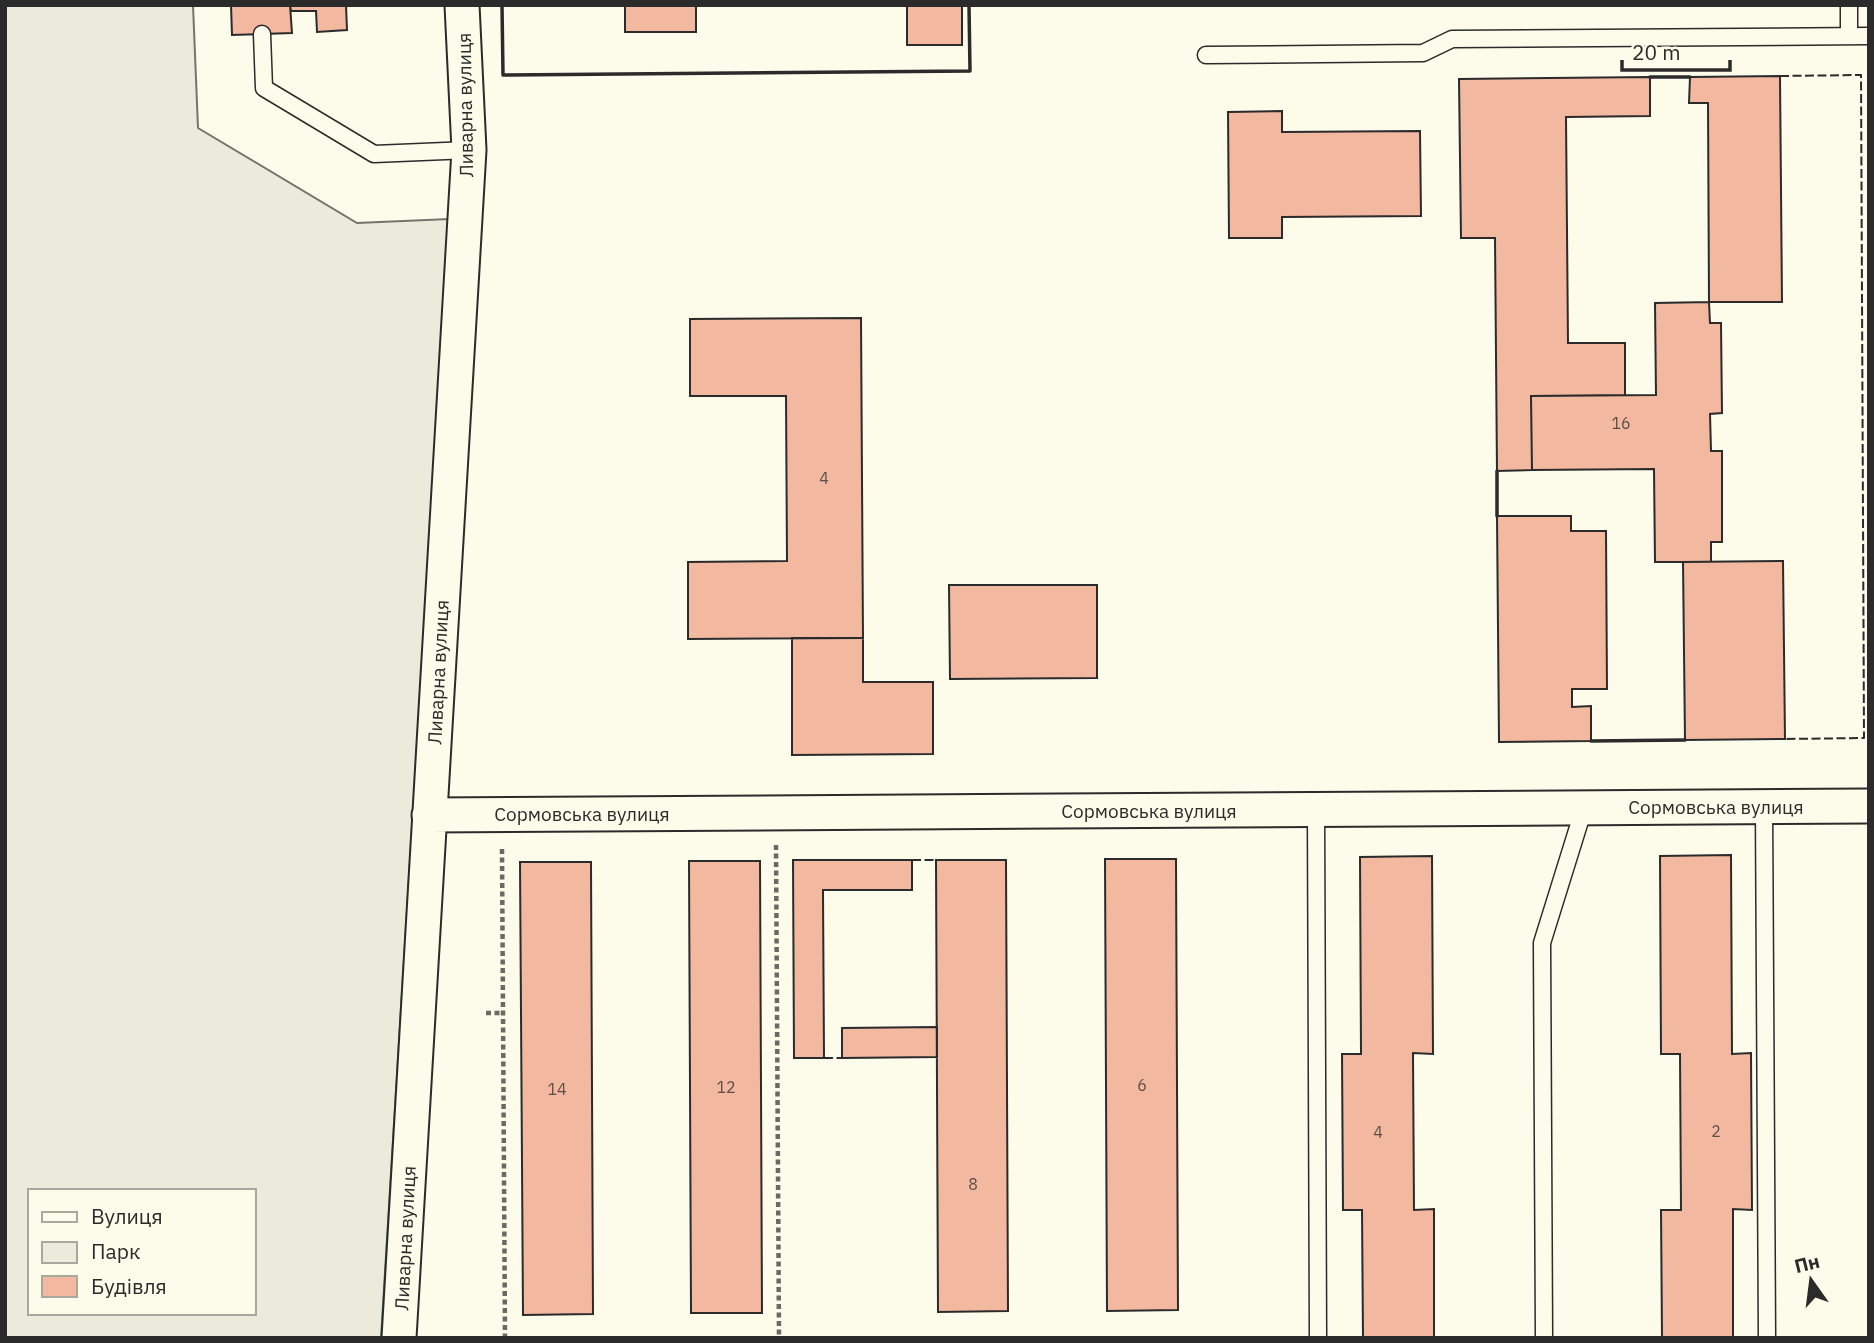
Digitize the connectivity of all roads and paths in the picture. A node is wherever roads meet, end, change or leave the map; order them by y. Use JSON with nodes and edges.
{"nodes":[{"id":1,"x":462,"y":5,"type":"edge"},
{"id":2,"x":1849,"y":5,"type":"edge"},
{"id":3,"x":262,"y":34,"type":"dead end"},
{"id":4,"x":1849,"y":36,"type":"junction"},
{"id":5,"x":1869,"y":36,"type":"edge"},
{"id":6,"x":1206,"y":55,"type":"dead end"},
{"id":7,"x":468,"y":150,"type":"junction"},
{"id":8,"x":1869,"y":806,"type":"edge"},
{"id":9,"x":1764,"y":807,"type":"junction"},
{"id":10,"x":1584,"y":808,"type":"junction"},
{"id":11,"x":1316,"y":810,"type":"junction"},
{"id":12,"x":776,"y":813,"type":"junction"},
{"id":13,"x":429,"y":815,"type":"junction"},
{"id":14,"x":502,"y":815,"type":"junction"},
{"id":15,"x":486,"y":1013,"type":"dead end"},
{"id":16,"x":503,"y":1013,"type":"junction"},
{"id":17,"x":399,"y":1338,"type":"edge"},
{"id":18,"x":505,"y":1338,"type":"edge"},
{"id":19,"x":779,"y":1338,"type":"edge"},
{"id":20,"x":1318,"y":1338,"type":"edge"},
{"id":21,"x":1544,"y":1338,"type":"edge"},
{"id":22,"x":1766,"y":1338,"type":"edge"}],
"edges":[{"from":1,"to":7,"type":"street","name":"Ливарна вулиця"},
{"from":2,"to":4,"type":"lane"},
{"from":3,"to":7,"type":"lane"},
{"from":4,"to":5,"type":"lane"},
{"from":4,"to":6,"type":"lane"},
{"from":7,"to":13,"type":"street","name":"Ливарна вулиця"},
{"from":8,"to":9,"type":"street","name":"Сормовська вулиця"},
{"from":9,"to":10,"type":"street","name":"Сормовська вулиця"},
{"from":9,"to":22,"type":"lane"},
{"from":10,"to":11,"type":"street","name":"Сормовська вулиця"},
{"from":10,"to":21,"type":"lane"},
{"from":11,"to":12,"type":"street","name":"Сормовська вулиця"},
{"from":11,"to":20,"type":"lane"},
{"from":12,"to":14,"type":"street","name":"Сормовська вулиця"},
{"from":12,"to":19,"type":"path"},
{"from":13,"to":14,"type":"street","name":"Сормовська вулиця"},
{"from":13,"to":17,"type":"street","name":"Ливарна вулиця"},
{"from":14,"to":16,"type":"path"},
{"from":15,"to":16,"type":"path"},
{"from":16,"to":18,"type":"path"}]}
